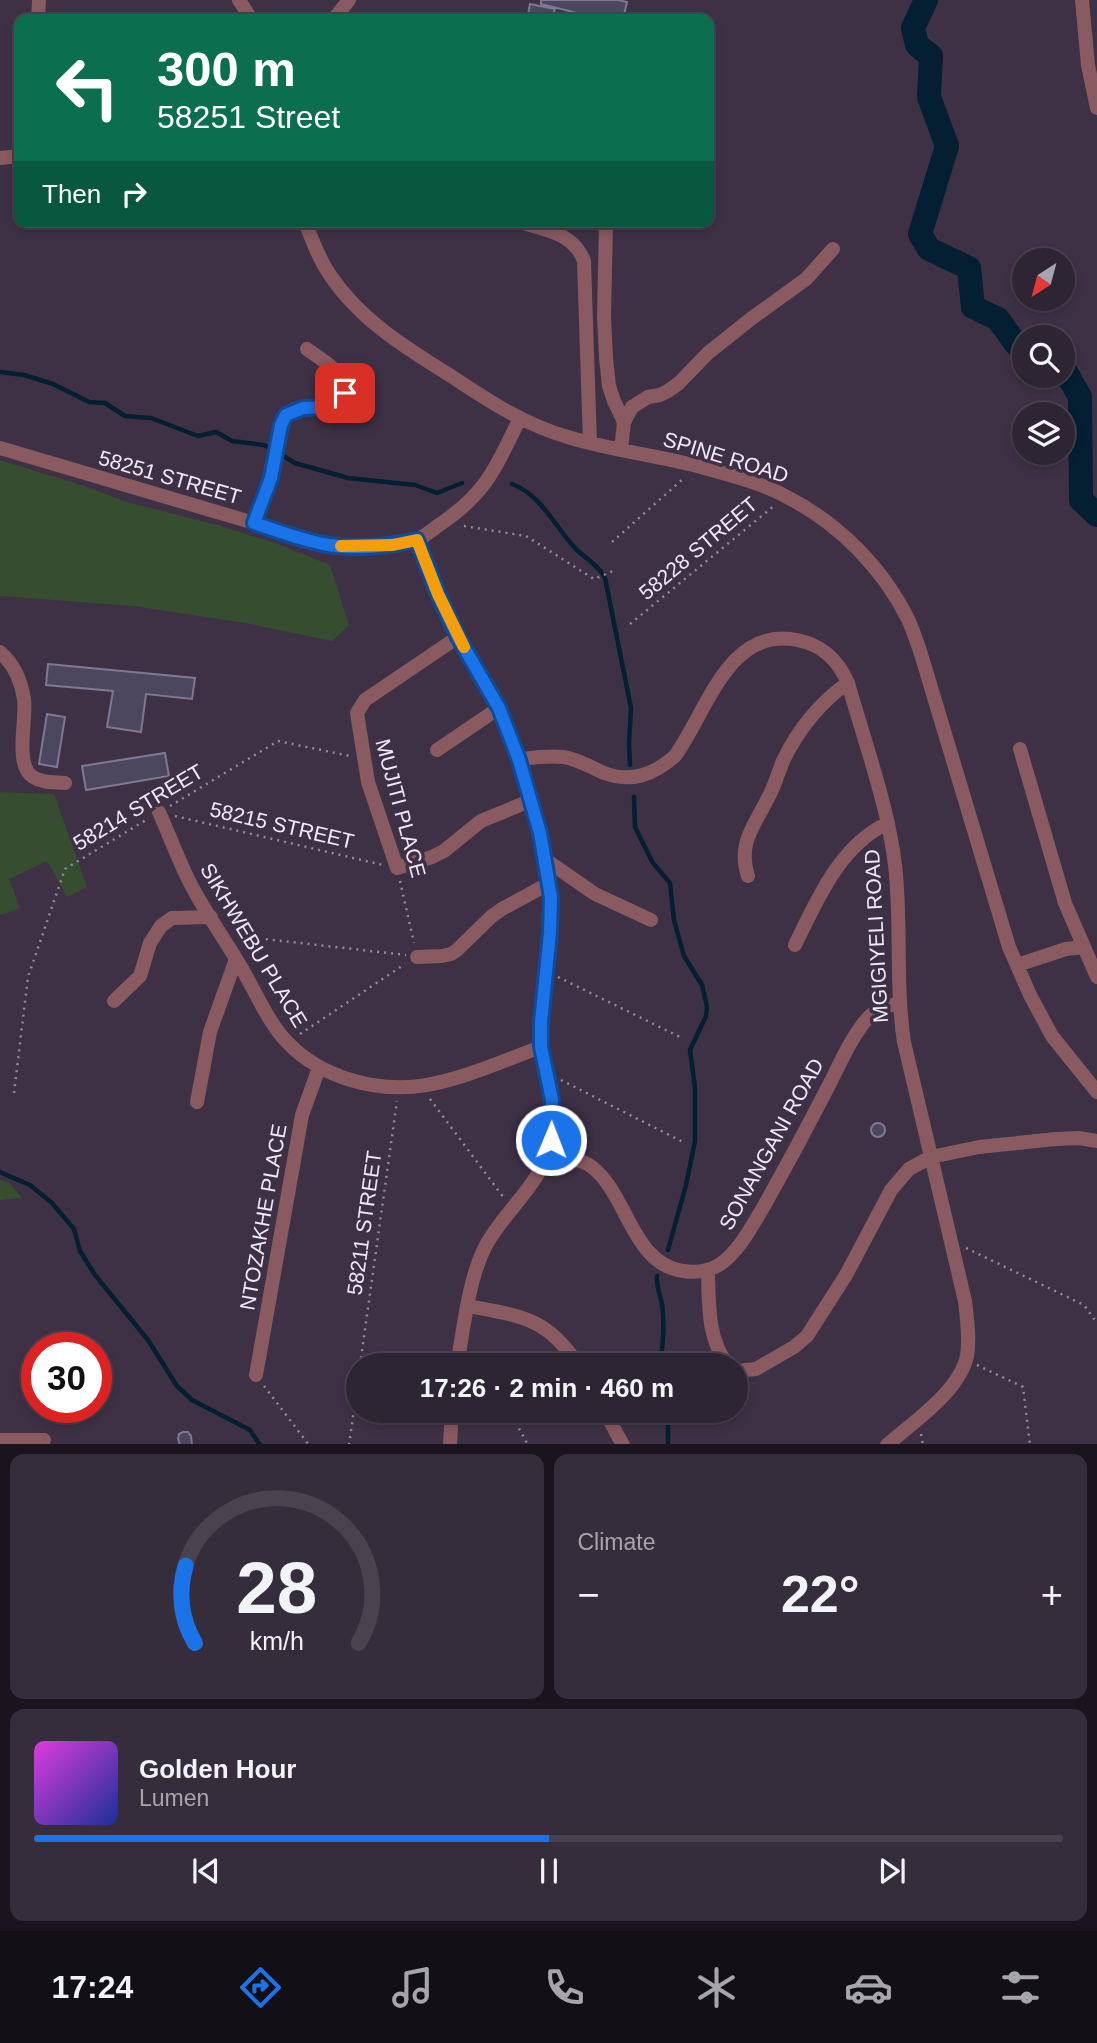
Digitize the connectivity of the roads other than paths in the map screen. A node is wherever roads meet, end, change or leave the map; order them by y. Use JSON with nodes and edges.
{"nodes":[{"id":1,"x":349,"y":0,"type":"edge"},
{"id":2,"x":1082,"y":0,"type":"edge"},
{"id":3,"x":338,"y":14,"type":"edge"},
{"id":4,"x":1092,"y":43,"type":"edge"},
{"id":5,"x":1097,"y":108,"type":"edge"},
{"id":6,"x":307,"y":228,"type":"edge"},
{"id":7,"x":540,"y":228,"type":"edge"},
{"id":8,"x":606,"y":228,"type":"edge"},
{"id":9,"x":834,"y":249,"type":"dead end"},
{"id":10,"x":307,"y":349,"type":"dead end"},
{"id":11,"x":520,"y":418,"type":"junction"},
{"id":12,"x":624,"y":422,"type":"junction"},
{"id":13,"x":590,"y":443,"type":"junction"},
{"id":14,"x":0,"y":448,"type":"edge"},
{"id":15,"x":621,"y":450,"type":"junction"},
{"id":16,"x":254,"y":523,"type":"junction"},
{"id":17,"x":417,"y":540,"type":"junction"},
{"id":18,"x":458,"y":637,"type":"junction"},
{"id":19,"x":0,"y":652,"type":"edge"},
{"id":20,"x":848,"y":683,"type":"junction"},
{"id":21,"x":499,"y":708,"type":"junction"},
{"id":22,"x":1020,"y":749,"type":"dead end"},
{"id":23,"x":438,"y":750,"type":"dead end"},
{"id":24,"x":519,"y":760,"type":"junction"},
{"id":25,"x":65,"y":783,"type":"dead end"},
{"id":26,"x":531,"y":800,"type":"junction"},
{"id":27,"x":159,"y":812,"type":"road end"},
{"id":28,"x":888,"y":823,"type":"junction"},
{"id":29,"x":543,"y":858,"type":"junction"},
{"id":30,"x":748,"y":876,"type":"dead end"},
{"id":31,"x":548,"y":884,"type":"junction"},
{"id":32,"x":211,"y":917,"type":"junction"},
{"id":33,"x":650,"y":920,"type":"dead end"},
{"id":34,"x":795,"y":945,"type":"dead end"},
{"id":35,"x":1083,"y":947,"type":"junction"},
{"id":36,"x":417,"y":957,"type":"road end"},
{"id":37,"x":236,"y":959,"type":"junction"},
{"id":38,"x":1017,"y":965,"type":"junction"},
{"id":39,"x":1097,"y":977,"type":"edge"},
{"id":40,"x":114,"y":1001,"type":"dead end"},
{"id":41,"x":899,"y":1003,"type":"junction"},
{"id":42,"x":541,"y":1047,"type":"junction"},
{"id":43,"x":319,"y":1068,"type":"junction"},
{"id":44,"x":1097,"y":1093,"type":"edge"},
{"id":45,"x":197,"y":1102,"type":"dead end"},
{"id":46,"x":1097,"y":1141,"type":"edge"},
{"id":47,"x":546,"y":1155,"type":"junction"},
{"id":48,"x":931,"y":1157,"type":"junction"},
{"id":49,"x":708,"y":1271,"type":"junction"},
{"id":50,"x":468,"y":1306,"type":"junction"},
{"id":51,"x":459,"y":1353,"type":"edge"},
{"id":52,"x":569,"y":1353,"type":"edge"},
{"id":53,"x":720,"y":1353,"type":"edge"},
{"id":54,"x":748,"y":1371,"type":"edge"},
{"id":55,"x":256,"y":1375,"type":"road end"},
{"id":56,"x":451,"y":1423,"type":"edge"},
{"id":57,"x":611,"y":1423,"type":"edge"},
{"id":58,"x":0,"y":1440,"type":"edge"},
{"id":59,"x":44,"y":1440,"type":"dead end"},
{"id":60,"x":450,"y":1444,"type":"edge"},
{"id":61,"x":623,"y":1444,"type":"edge"},
{"id":62,"x":887,"y":1444,"type":"edge"}],
"edges":[{"from":1,"to":3,"type":"street"},
{"from":2,"to":4,"type":"street"},
{"from":4,"to":5,"type":"street"},
{"from":6,"to":11,"type":"street","name":"SPINE ROAD"},
{"from":7,"to":13,"type":"street"},
{"from":8,"to":12,"type":"street"},
{"from":9,"to":12,"type":"street"},
{"from":10,"to":16,"type":"street"},
{"from":11,"to":13,"type":"street","name":"SPINE ROAD"},
{"from":11,"to":17,"type":"street","name":"58251 STREET"},
{"from":12,"to":15,"type":"street"},
{"from":13,"to":15,"type":"street","name":"SPINE ROAD"},
{"from":14,"to":16,"type":"street","name":"58251 STREET"},
{"from":15,"to":38,"type":"street","name":"SPINE ROAD"},
{"from":16,"to":17,"type":"street","name":"58251 STREET"},
{"from":17,"to":18,"type":"street"},
{"from":18,"to":21,"type":"street"},
{"from":18,"to":26,"type":"street","name":"MUJITI PLACE"},
{"from":19,"to":25,"type":"street"},
{"from":20,"to":24,"type":"street","name":"MGIGIYELI ROAD"},
{"from":20,"to":28,"type":"street","name":"MGIGIYELI ROAD"},
{"from":20,"to":30,"type":"street"},
{"from":21,"to":23,"type":"street"},
{"from":21,"to":24,"type":"street"},
{"from":22,"to":35,"type":"street"},
{"from":24,"to":26,"type":"street"},
{"from":26,"to":29,"type":"street"},
{"from":27,"to":32,"type":"street","name":"SIKHWEBU PLACE"},
{"from":28,"to":34,"type":"street"},
{"from":28,"to":41,"type":"street","name":"MGIGIYELI ROAD"},
{"from":29,"to":31,"type":"street"},
{"from":29,"to":33,"type":"street"},
{"from":31,"to":36,"type":"street"},
{"from":31,"to":42,"type":"street"},
{"from":32,"to":37,"type":"street","name":"SIKHWEBU PLACE"},
{"from":32,"to":40,"type":"street"},
{"from":35,"to":38,"type":"street"},
{"from":35,"to":39,"type":"street"},
{"from":37,"to":43,"type":"street","name":"SIKHWEBU PLACE"},
{"from":37,"to":45,"type":"street"},
{"from":38,"to":44,"type":"street","name":"SPINE ROAD"},
{"from":41,"to":48,"type":"street","name":"MGIGIYELI ROAD"},
{"from":41,"to":49,"type":"street","name":"SONANGANI ROAD"},
{"from":42,"to":43,"type":"street","name":"SIKHWEBU PLACE"},
{"from":42,"to":47,"type":"street"},
{"from":43,"to":55,"type":"street","name":"NTOZAKHE PLACE"},
{"from":46,"to":48,"type":"street"},
{"from":47,"to":49,"type":"street"},
{"from":47,"to":50,"type":"street"},
{"from":48,"to":54,"type":"street"},
{"from":48,"to":62,"type":"street","name":"MGIGIYELI ROAD"},
{"from":49,"to":53,"type":"street"},
{"from":50,"to":51,"type":"street"},
{"from":50,"to":52,"type":"street"},
{"from":56,"to":60,"type":"street"},
{"from":57,"to":61,"type":"street"},
{"from":58,"to":59,"type":"street"}]}
